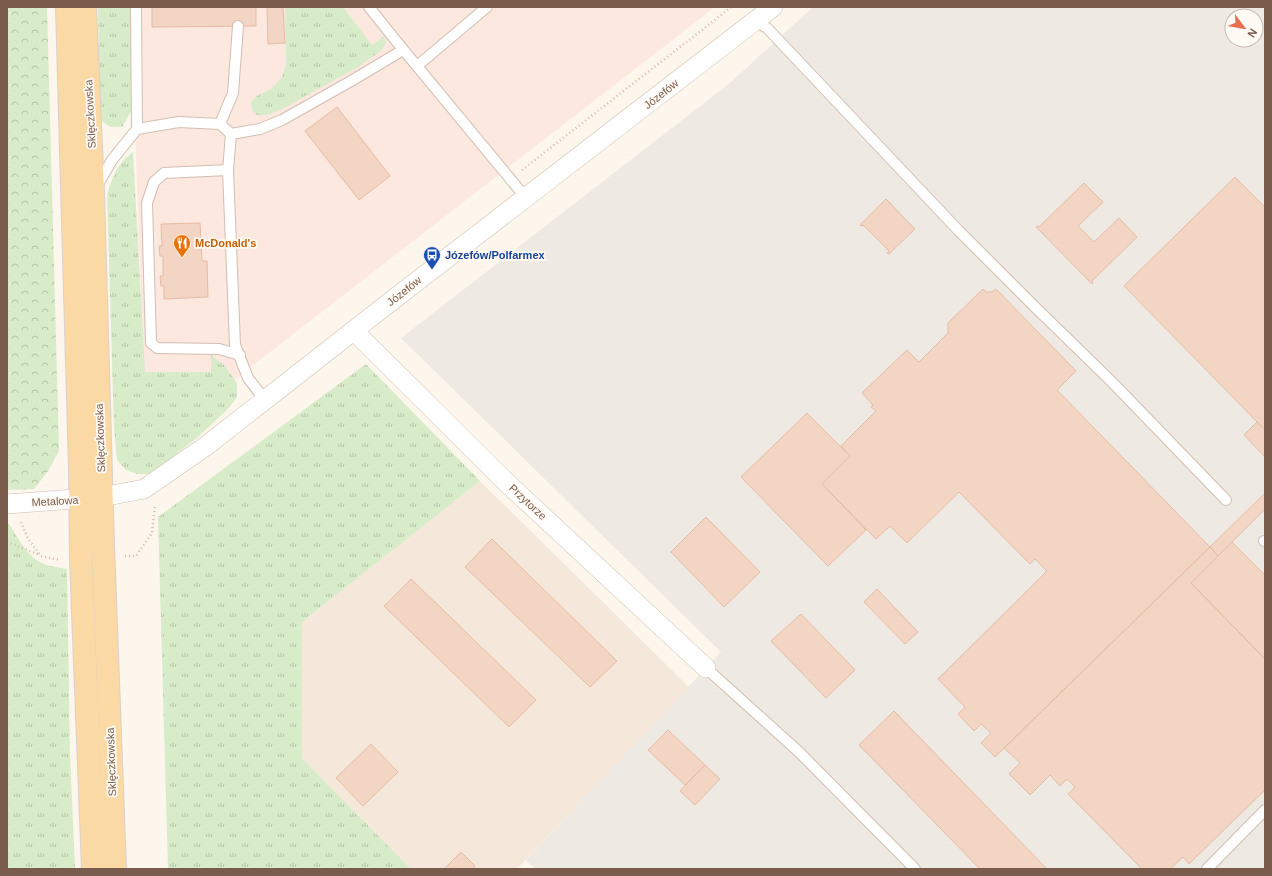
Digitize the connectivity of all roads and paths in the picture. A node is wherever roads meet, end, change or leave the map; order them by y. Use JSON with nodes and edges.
{"nodes":[{"id":1,"x":67,"y":7,"type":"edge"},
{"id":2,"x":85,"y":7,"type":"edge"},
{"id":3,"x":136,"y":7,"type":"edge"},
{"id":4,"x":369,"y":7,"type":"edge"},
{"id":5,"x":487,"y":7,"type":"edge"},
{"id":6,"x":731,"y":7,"type":"edge"},
{"id":7,"x":773,"y":7,"type":"edge"},
{"id":8,"x":755,"y":21,"type":"junction"},
{"id":9,"x":238,"y":26,"type":"dead end"},
{"id":10,"x":403,"y":50,"type":"junction"},
{"id":11,"x":417,"y":66,"type":"junction"},
{"id":12,"x":220,"y":124,"type":"junction"},
{"id":13,"x":137,"y":128,"type":"junction"},
{"id":14,"x":231,"y":134,"type":"junction"},
{"id":15,"x":228,"y":170,"type":"junction"},
{"id":16,"x":510,"y":179,"type":"junction"},
{"id":17,"x":94,"y":193,"type":"junction"},
{"id":18,"x":526,"y":198,"type":"junction"},
{"id":19,"x":354,"y":331,"type":"junction"},
{"id":20,"x":240,"y":355,"type":"junction"},
{"id":21,"x":265,"y":400,"type":"junction"},
{"id":22,"x":102,"y":497,"type":"junction"},
{"id":23,"x":80,"y":499,"type":"junction"},
{"id":24,"x":1226,"y":500,"type":"dead end"},
{"id":25,"x":7,"y":504,"type":"edge"},
{"id":26,"x":7,"y":542,"type":"edge"},
{"id":27,"x":41,"y":556,"type":"dead end"},
{"id":28,"x":706,"y":668,"type":"joint"},
{"id":29,"x":1265,"y":810,"type":"edge"},
{"id":30,"x":93,"y":869,"type":"edge"},
{"id":31,"x":115,"y":869,"type":"edge"},
{"id":32,"x":915,"y":869,"type":"edge"},
{"id":33,"x":1207,"y":869,"type":"edge"}],
"edges":[{"from":1,"to":23,"type":"main road","name":"Sklęczkowska"},
{"from":2,"to":17,"type":"main road","name":"Sklęczkowska"},
{"from":3,"to":13,"type":"lane"},
{"from":4,"to":10,"type":"lane"},
{"from":5,"to":11,"type":"lane"},
{"from":6,"to":16,"type":"path"},
{"from":7,"to":8,"type":"street","name":"Józefów"},
{"from":8,"to":18,"type":"street","name":"Józefów"},
{"from":8,"to":24,"type":"lane"},
{"from":9,"to":12,"type":"lane"},
{"from":10,"to":11,"type":"lane"},
{"from":10,"to":14,"type":"lane"},
{"from":11,"to":16,"type":"lane"},
{"from":12,"to":13,"type":"lane"},
{"from":12,"to":14,"type":"lane"},
{"from":13,"to":17,"type":"lane"},
{"from":14,"to":15,"type":"lane"},
{"from":15,"to":20,"type":"lane"},
{"from":15,"to":20,"type":"lane"},
{"from":16,"to":18,"type":"lane"},
{"from":17,"to":22,"type":"main road","name":"Sklęczkowska"},
{"from":18,"to":19,"type":"street","name":"Józefów"},
{"from":19,"to":21,"type":"street","name":"Józefów"},
{"from":19,"to":28,"type":"street","name":"Przytorze"},
{"from":20,"to":21,"type":"lane"},
{"from":21,"to":22,"type":"street","name":"Józefów"},
{"from":22,"to":23,"type":"street","name":"Metalowa"},
{"from":22,"to":31,"type":"main road","name":"Sklęczkowska"},
{"from":23,"to":25,"type":"street","name":"Metalowa"},
{"from":23,"to":30,"type":"main road","name":"Sklęczkowska"},
{"from":26,"to":27,"type":"path"},
{"from":28,"to":32,"type":"lane"},
{"from":29,"to":33,"type":"lane"}]}
